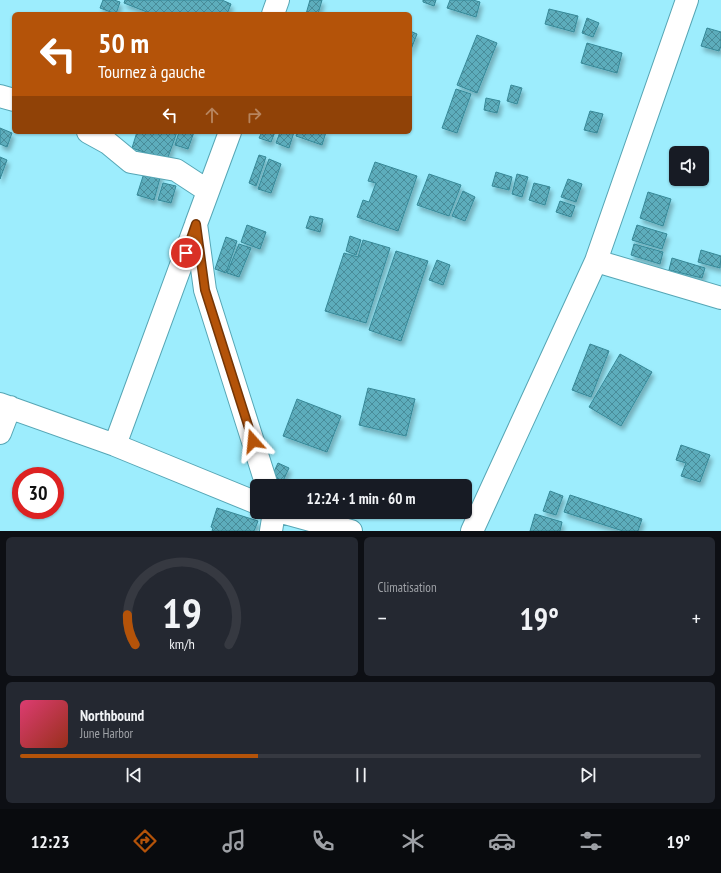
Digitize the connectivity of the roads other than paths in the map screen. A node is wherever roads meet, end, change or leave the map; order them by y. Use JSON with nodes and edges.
{"nodes":[{"id":1,"x":278,"y":0,"type":"edge"},
{"id":2,"x":687,"y":0,"type":"edge"},
{"id":3,"x":274,"y":12,"type":"edge"},
{"id":4,"x":0,"y":96,"type":"edge"},
{"id":5,"x":12,"y":99,"type":"edge"},
{"id":6,"x":91,"y":134,"type":"edge"},
{"id":7,"x":229,"y":134,"type":"edge"},
{"id":8,"x":208,"y":192,"type":"junction"},
{"id":9,"x":196,"y":224,"type":"junction"},
{"id":10,"x":596,"y":261,"type":"junction"},
{"id":11,"x":721,"y":298,"type":"edge"},
{"id":12,"x":5,"y":405,"type":"edge"},
{"id":13,"x":0,"y":433,"type":"edge"},
{"id":14,"x":115,"y":445,"type":"junction"},
{"id":15,"x":265,"y":479,"type":"edge"},
{"id":16,"x":250,"y":500,"type":"edge"},
{"id":17,"x":273,"y":519,"type":"edge"},
{"id":18,"x":307,"y":519,"type":"edge"},
{"id":19,"x":271,"y":531,"type":"edge"},
{"id":20,"x":352,"y":531,"type":"edge"},
{"id":21,"x":472,"y":531,"type":"edge"}],
"edges":[{"from":1,"to":3,"type":"street"},
{"from":2,"to":10,"type":"street"},
{"from":4,"to":5,"type":"street"},
{"from":6,"to":8,"type":"street"},
{"from":7,"to":8,"type":"street"},
{"from":8,"to":9,"type":"street"},
{"from":9,"to":14,"type":"street"},
{"from":9,"to":15,"type":"street"},
{"from":10,"to":11,"type":"street"},
{"from":10,"to":21,"type":"street"},
{"from":12,"to":13,"type":"street"},
{"from":12,"to":14,"type":"street"},
{"from":14,"to":16,"type":"street"},
{"from":17,"to":19,"type":"street"},
{"from":18,"to":20,"type":"street"}]}
